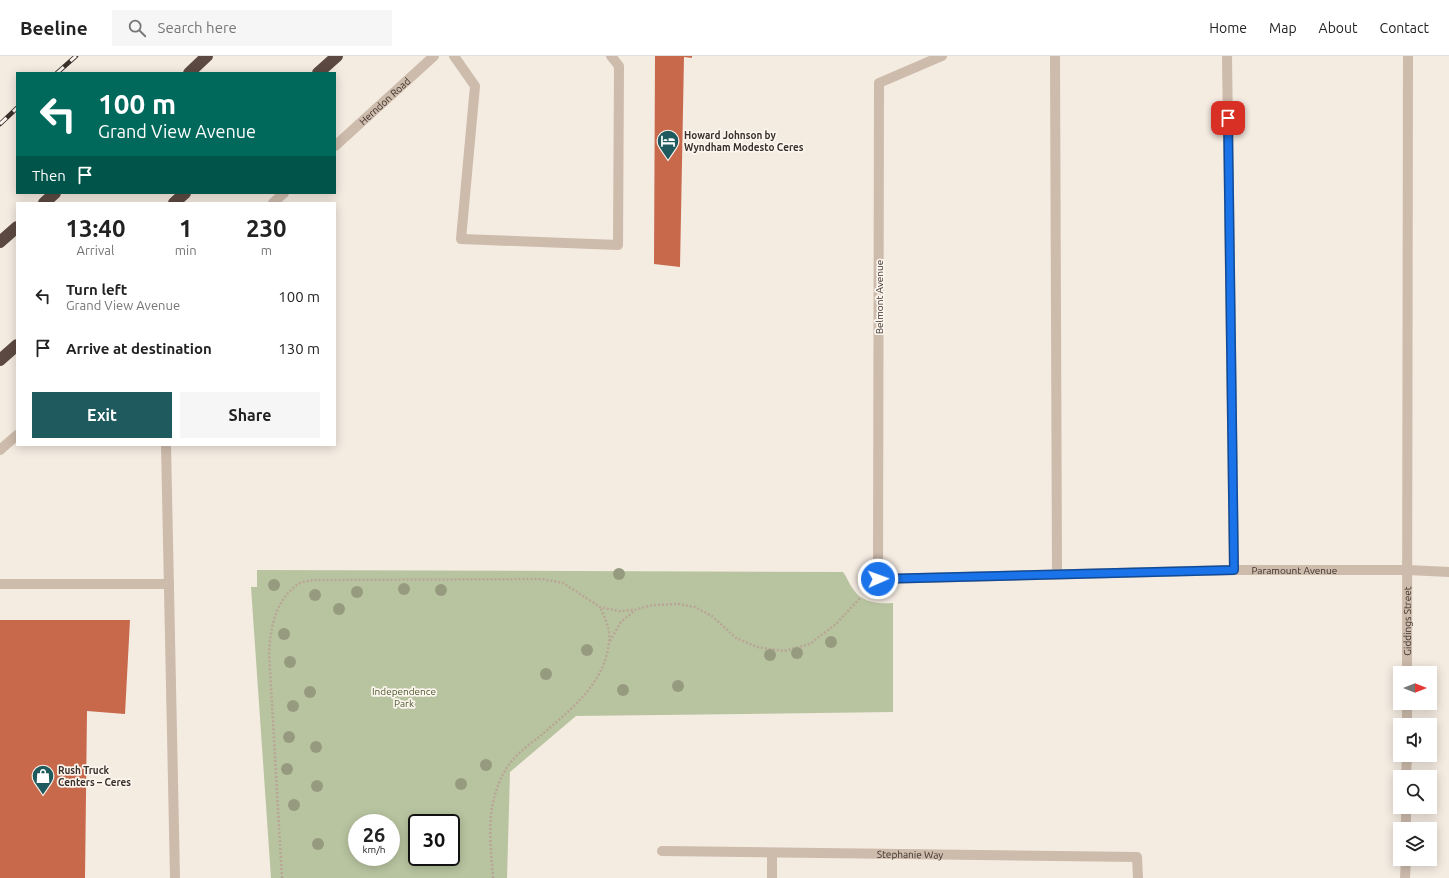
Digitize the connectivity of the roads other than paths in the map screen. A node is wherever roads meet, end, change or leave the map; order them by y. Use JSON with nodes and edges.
{"nodes":[{"id":1,"x":207,"y":56,"type":"edge"},
{"id":2,"x":337,"y":56,"type":"edge"},
{"id":3,"x":434,"y":56,"type":"edge"},
{"id":4,"x":454,"y":56,"type":"edge"},
{"id":5,"x":611,"y":56,"type":"edge"},
{"id":6,"x":942,"y":56,"type":"edge"},
{"id":7,"x":1055,"y":56,"type":"edge"},
{"id":8,"x":1226,"y":56,"type":"edge"},
{"id":9,"x":1408,"y":56,"type":"edge"},
{"id":10,"x":190,"y":72,"type":"edge"},
{"id":11,"x":319,"y":72,"type":"edge"},
{"id":12,"x":336,"y":145,"type":"edge"},
{"id":13,"x":54,"y":194,"type":"edge"},
{"id":14,"x":184,"y":194,"type":"edge"},
{"id":15,"x":283,"y":194,"type":"edge"},
{"id":16,"x":45,"y":202,"type":"edge"},
{"id":17,"x":175,"y":202,"type":"edge"},
{"id":18,"x":274,"y":202,"type":"edge"},
{"id":19,"x":16,"y":228,"type":"edge"},
{"id":20,"x":0,"y":242,"type":"edge"},
{"id":21,"x":16,"y":346,"type":"edge"},
{"id":22,"x":0,"y":360,"type":"edge"},
{"id":23,"x":16,"y":436,"type":"edge"},
{"id":24,"x":166,"y":446,"type":"edge"},
{"id":25,"x":0,"y":450,"type":"edge"},
{"id":26,"x":1234,"y":570,"type":"junction"},
{"id":27,"x":1408,"y":570,"type":"junction"},
{"id":28,"x":1449,"y":571,"type":"edge"},
{"id":29,"x":1057,"y":574,"type":"junction"},
{"id":30,"x":878,"y":579,"type":"joint"},
{"id":31,"x":0,"y":584,"type":"edge"},
{"id":32,"x":169,"y":584,"type":"junction"},
{"id":33,"x":1407,"y":666,"type":"edge"},
{"id":34,"x":662,"y":851,"type":"dead end"},
{"id":35,"x":772,"y":853,"type":"junction"},
{"id":36,"x":1406,"y":866,"type":"edge"},
{"id":37,"x":175,"y":878,"type":"edge"},
{"id":38,"x":772,"y":878,"type":"edge"},
{"id":39,"x":1138,"y":878,"type":"edge"},
{"id":40,"x":1406,"y":878,"type":"edge"}],
"edges":[{"from":1,"to":10,"type":"highway"},
{"from":2,"to":11,"type":"highway"},
{"from":3,"to":12,"type":"street","name":"Herndon Road"},
{"from":4,"to":5,"type":"street"},
{"from":6,"to":30,"type":"street","name":"Belmont Avenue"},
{"from":7,"to":29,"type":"street"},
{"from":8,"to":26,"type":"street"},
{"from":9,"to":27,"type":"street","name":"Giddings Street"},
{"from":13,"to":16,"type":"highway"},
{"from":14,"to":17,"type":"highway"},
{"from":15,"to":18,"type":"street"},
{"from":19,"to":20,"type":"highway"},
{"from":21,"to":22,"type":"highway"},
{"from":23,"to":25,"type":"street"},
{"from":24,"to":32,"type":"street"},
{"from":26,"to":27,"type":"street","name":"Paramount Avenue"},
{"from":26,"to":29,"type":"street","name":"Paramount Avenue"},
{"from":27,"to":28,"type":"street","name":"Paramount Avenue"},
{"from":27,"to":33,"type":"street","name":"Giddings Street"},
{"from":29,"to":30,"type":"street","name":"Paramount Avenue"},
{"from":31,"to":32,"type":"street"},
{"from":32,"to":37,"type":"street"},
{"from":34,"to":35,"type":"street","name":"Stephanie Way"},
{"from":35,"to":38,"type":"street"},
{"from":35,"to":39,"type":"street","name":"Stephanie Way"},
{"from":36,"to":40,"type":"street"}]}
